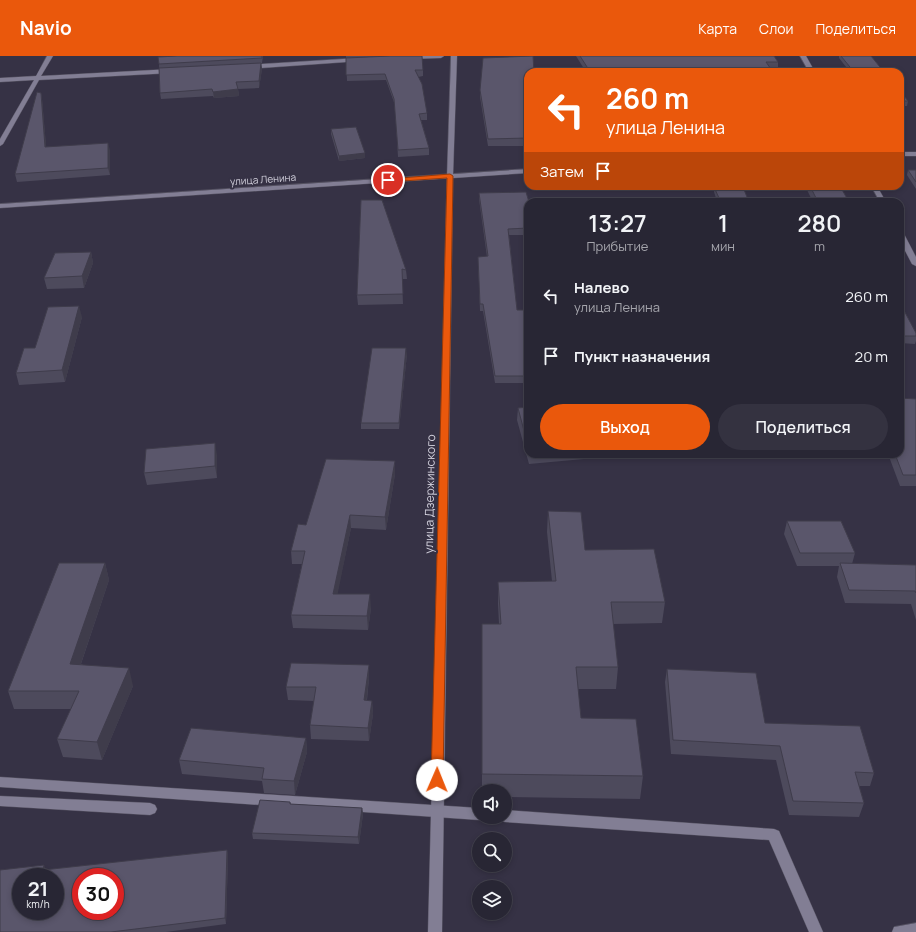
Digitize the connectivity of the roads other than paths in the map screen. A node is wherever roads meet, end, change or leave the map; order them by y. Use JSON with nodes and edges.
{"nodes":[{"id":1,"x":50,"y":56,"type":"edge"},
{"id":2,"x":441,"y":56,"type":"edge"},
{"id":3,"x":454,"y":56,"type":"edge"},
{"id":4,"x":803,"y":56,"type":"edge"},
{"id":5,"x":402,"y":58,"type":"edge"},
{"id":6,"x":362,"y":60,"type":"edge"},
{"id":7,"x":244,"y":67,"type":"edge"},
{"id":8,"x":810,"y":68,"type":"edge"},
{"id":9,"x":180,"y":70,"type":"edge"},
{"id":10,"x":38,"y":78,"type":"junction"},
{"id":11,"x":0,"y":80,"type":"edge"},
{"id":12,"x":0,"y":144,"type":"edge"},
{"id":13,"x":904,"y":154,"type":"edge"},
{"id":14,"x":916,"y":154,"type":"edge"},
{"id":15,"x":524,"y":171,"type":"edge"},
{"id":16,"x":450,"y":176,"type":"junction"},
{"id":17,"x":0,"y":206,"type":"edge"},
{"id":18,"x":904,"y":242,"type":"edge"},
{"id":19,"x":916,"y":264,"type":"edge"},
{"id":20,"x":0,"y":782,"type":"edge"},
{"id":21,"x":0,"y":801,"type":"edge"},
{"id":22,"x":150,"y":809,"type":"dead end"},
{"id":23,"x":437,"y":812,"type":"junction"},
{"id":24,"x":472,"y":814,"type":"edge"},
{"id":25,"x":512,"y":816,"type":"edge"},
{"id":26,"x":916,"y":930,"type":"edge"},
{"id":27,"x":434,"y":932,"type":"edge"},
{"id":28,"x":816,"y":932,"type":"edge"},
{"id":29,"x":899,"y":932,"type":"edge"}],
"edges":[{"from":1,"to":10,"type":"street"},
{"from":2,"to":5,"type":"street"},
{"from":3,"to":16,"type":"street","name":"улица Дзержинского"},
{"from":4,"to":8,"type":"street"},
{"from":6,"to":7,"type":"street"},
{"from":9,"to":10,"type":"street"},
{"from":10,"to":11,"type":"street"},
{"from":10,"to":12,"type":"street"},
{"from":13,"to":14,"type":"street"},
{"from":15,"to":16,"type":"street","name":"улица Ленина"},
{"from":16,"to":17,"type":"street","name":"улица Ленина"},
{"from":16,"to":23,"type":"street","name":"улица Дзержинского"},
{"from":18,"to":19,"type":"street"},
{"from":20,"to":23,"type":"street"},
{"from":21,"to":22,"type":"street"},
{"from":23,"to":24,"type":"street"},
{"from":23,"to":27,"type":"street","name":"улица Дзержинского"},
{"from":25,"to":28,"type":"street"},
{"from":26,"to":29,"type":"street"}]}
